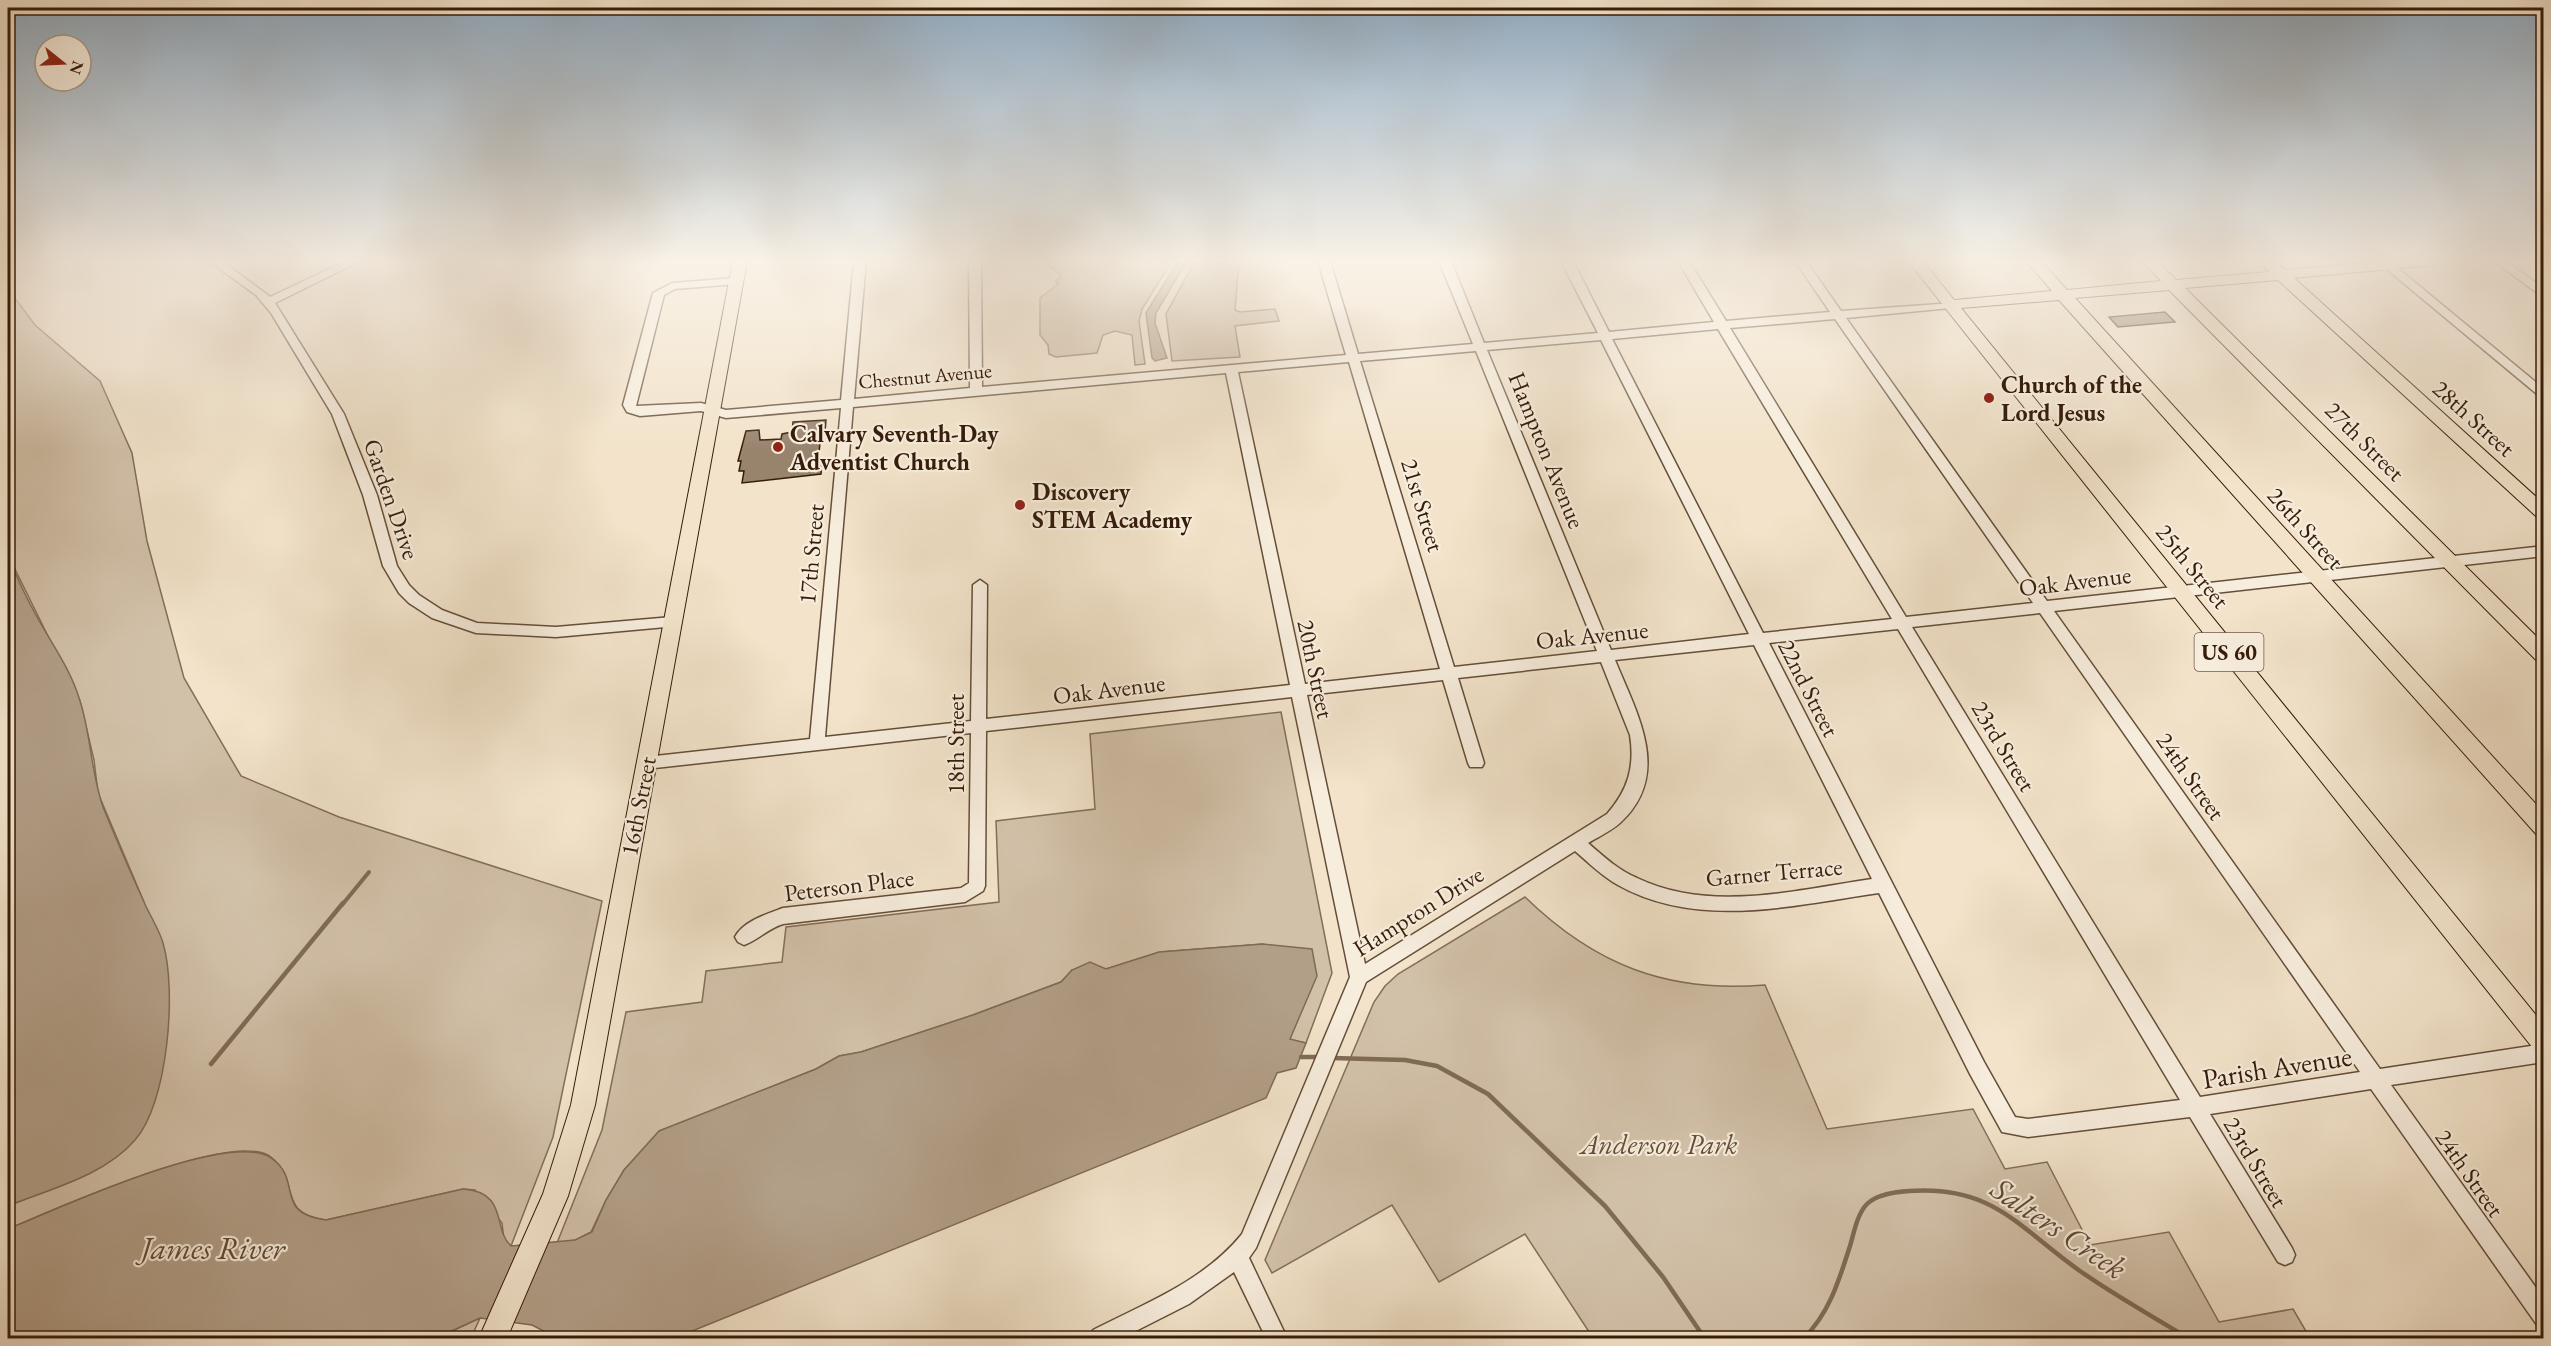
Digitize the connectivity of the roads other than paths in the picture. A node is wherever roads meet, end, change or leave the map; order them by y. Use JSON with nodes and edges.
{"nodes":[{"id":1,"x":282,"y":324,"type":"edge"},
{"id":2,"x":650,"y":324,"type":"edge"},
{"id":3,"x":728,"y":324,"type":"edge"},
{"id":4,"x":854,"y":324,"type":"edge"},
{"id":5,"x":975,"y":324,"type":"edge"},
{"id":6,"x":1343,"y":324,"type":"edge"},
{"id":7,"x":1471,"y":324,"type":"edge"},
{"id":8,"x":1599,"y":324,"type":"edge"},
{"id":9,"x":1734,"y":324,"type":"edge"},
{"id":10,"x":1844,"y":324,"type":"edge"},
{"id":11,"x":1965,"y":324,"type":"edge"},
{"id":12,"x":2090,"y":324,"type":"edge"},
{"id":13,"x":2212,"y":324,"type":"edge"},
{"id":14,"x":2335,"y":324,"type":"edge"},
{"id":15,"x":2458,"y":324,"type":"edge"},
{"id":16,"x":1721,"y":325,"type":"junction"},
{"id":17,"x":1605,"y":335,"type":"junction"},
{"id":18,"x":1481,"y":347,"type":"junction"},
{"id":19,"x":1354,"y":358,"type":"junction"},
{"id":20,"x":1231,"y":369,"type":"junction"},
{"id":21,"x":976,"y":392,"type":"junction"},
{"id":22,"x":2544,"y":396,"type":"edge"},
{"id":23,"x":847,"y":404,"type":"junction"},
{"id":24,"x":712,"y":411,"type":"junction"},
{"id":25,"x":2544,"y":514,"type":"edge"},
{"id":26,"x":2544,"y":551,"type":"edge"},
{"id":27,"x":2449,"y":561,"type":"junction"},
{"id":28,"x":2317,"y":576,"type":"junction"},
{"id":29,"x":980,"y":585,"type":"dead end"},
{"id":30,"x":2180,"y":591,"type":"junction"},
{"id":31,"x":2043,"y":607,"type":"junction"},
{"id":32,"x":672,"y":622,"type":"junction"},
{"id":33,"x":1902,"y":623,"type":"junction"},
{"id":34,"x":1758,"y":639,"type":"junction"},
{"id":35,"x":2544,"y":656,"type":"edge"},
{"id":36,"x":1606,"y":657,"type":"junction"},
{"id":37,"x":1450,"y":674,"type":"junction"},
{"id":38,"x":1298,"y":690,"type":"junction"},
{"id":39,"x":979,"y":726,"type":"junction"},
{"id":40,"x":817,"y":743,"type":"junction"},
{"id":41,"x":646,"y":763,"type":"junction"},
{"id":42,"x":1476,"y":763,"type":"dead end"},
{"id":43,"x":2544,"y":828,"type":"edge"},
{"id":44,"x":1576,"y":843,"type":"junction"},
{"id":45,"x":1884,"y":885,"type":"junction"},
{"id":46,"x":965,"y":895,"type":"joint"},
{"id":47,"x":744,"y":937,"type":"dead end"},
{"id":48,"x":1359,"y":977,"type":"junction"},
{"id":49,"x":2544,"y":1044,"type":"edge"},
{"id":50,"x":2544,"y":1053,"type":"edge"},
{"id":51,"x":2374,"y":1079,"type":"junction"},
{"id":52,"x":2194,"y":1107,"type":"junction"},
{"id":53,"x":2019,"y":1128,"type":"joint"},
{"id":54,"x":2285,"y":1255,"type":"dead end"},
{"id":55,"x":1238,"y":1258,"type":"junction"},
{"id":56,"x":2544,"y":1318,"type":"edge"},
{"id":57,"x":494,"y":1338,"type":"edge"},
{"id":58,"x":1101,"y":1338,"type":"edge"},
{"id":59,"x":1277,"y":1338,"type":"edge"}],
"edges":[{"from":1,"to":32,"type":"street","name":"Garden Drive"},
{"from":2,"to":24,"type":"street","name":"Chestnut Avenue"},
{"from":3,"to":24,"type":"main road","name":"16th Street"},
{"from":4,"to":23,"type":"street","name":"17th Street"},
{"from":5,"to":21,"type":"street"},
{"from":6,"to":19,"type":"street","name":"21st Street"},
{"from":7,"to":18,"type":"street","name":"Hampton Avenue"},
{"from":8,"to":17,"type":"street","name":"22nd Street"},
{"from":9,"to":16,"type":"street","name":"Chestnut Avenue"},
{"from":10,"to":31,"type":"street","name":"24th Street"},
{"from":11,"to":30,"type":"main road","name":"25th Street","number":"US 60"},
{"from":12,"to":28,"type":"main road","name":"26th Street"},
{"from":13,"to":27,"type":"main road","name":"27th Street"},
{"from":14,"to":25,"type":"main road","name":"28th Street"},
{"from":15,"to":22,"type":"street"},
{"from":16,"to":17,"type":"street","name":"Chestnut Avenue"},
{"from":16,"to":33,"type":"street","name":"23rd Street"},
{"from":17,"to":18,"type":"street","name":"Chestnut Avenue"},
{"from":17,"to":34,"type":"street","name":"22nd Street"},
{"from":18,"to":19,"type":"street","name":"Chestnut Avenue"},
{"from":18,"to":36,"type":"street","name":"Hampton Avenue"},
{"from":19,"to":20,"type":"street","name":"Chestnut Avenue"},
{"from":19,"to":37,"type":"street","name":"21st Street"},
{"from":20,"to":21,"type":"street","name":"Chestnut Avenue"},
{"from":20,"to":38,"type":"street","name":"20th Street"},
{"from":21,"to":23,"type":"street","name":"Chestnut Avenue"},
{"from":23,"to":24,"type":"street","name":"Chestnut Avenue"},
{"from":23,"to":40,"type":"street","name":"17th Street"},
{"from":24,"to":32,"type":"main road","name":"16th Street"},
{"from":26,"to":27,"type":"street","name":"Oak Avenue"},
{"from":27,"to":28,"type":"street","name":"Oak Avenue"},
{"from":27,"to":35,"type":"main road","name":"27th Street"},
{"from":28,"to":30,"type":"street","name":"Oak Avenue"},
{"from":28,"to":43,"type":"main road","name":"26th Street"},
{"from":29,"to":39,"type":"street","name":"18th Street"},
{"from":30,"to":31,"type":"street","name":"Oak Avenue"},
{"from":30,"to":49,"type":"main road","name":"25th Street","number":"US 60"},
{"from":31,"to":33,"type":"street","name":"Oak Avenue"},
{"from":31,"to":51,"type":"street","name":"24th Street"},
{"from":32,"to":41,"type":"main road","name":"16th Street"},
{"from":33,"to":34,"type":"street","name":"Oak Avenue"},
{"from":33,"to":52,"type":"street","name":"23rd Street"},
{"from":34,"to":36,"type":"street","name":"Oak Avenue"},
{"from":34,"to":45,"type":"street","name":"22nd Street"},
{"from":36,"to":37,"type":"street","name":"Oak Avenue"},
{"from":36,"to":44,"type":"street","name":"Hampton Drive"},
{"from":37,"to":38,"type":"street","name":"Oak Avenue"},
{"from":37,"to":42,"type":"street","name":"21st Street"},
{"from":38,"to":39,"type":"street","name":"Oak Avenue"},
{"from":38,"to":48,"type":"street","name":"20th Street"},
{"from":39,"to":40,"type":"street","name":"Oak Avenue"},
{"from":39,"to":46,"type":"street","name":"18th Street"},
{"from":40,"to":41,"type":"street","name":"Oak Avenue"},
{"from":41,"to":57,"type":"main road","name":"16th Street"},
{"from":44,"to":45,"type":"street","name":"Garner Terrace"},
{"from":44,"to":48,"type":"street","name":"Hampton Drive"},
{"from":45,"to":53,"type":"street","name":"22nd Street"},
{"from":46,"to":47,"type":"street","name":"Peterson Place"},
{"from":48,"to":55,"type":"street","name":"Hampton Drive"},
{"from":50,"to":51,"type":"street","name":"Parish Avenue"},
{"from":51,"to":52,"type":"street","name":"Parish Avenue"},
{"from":51,"to":56,"type":"street","name":"24th Street"},
{"from":52,"to":53,"type":"street","name":"Parish Avenue"},
{"from":52,"to":54,"type":"street","name":"23rd Street"},
{"from":55,"to":58,"type":"street"},
{"from":55,"to":59,"type":"street"}]}
